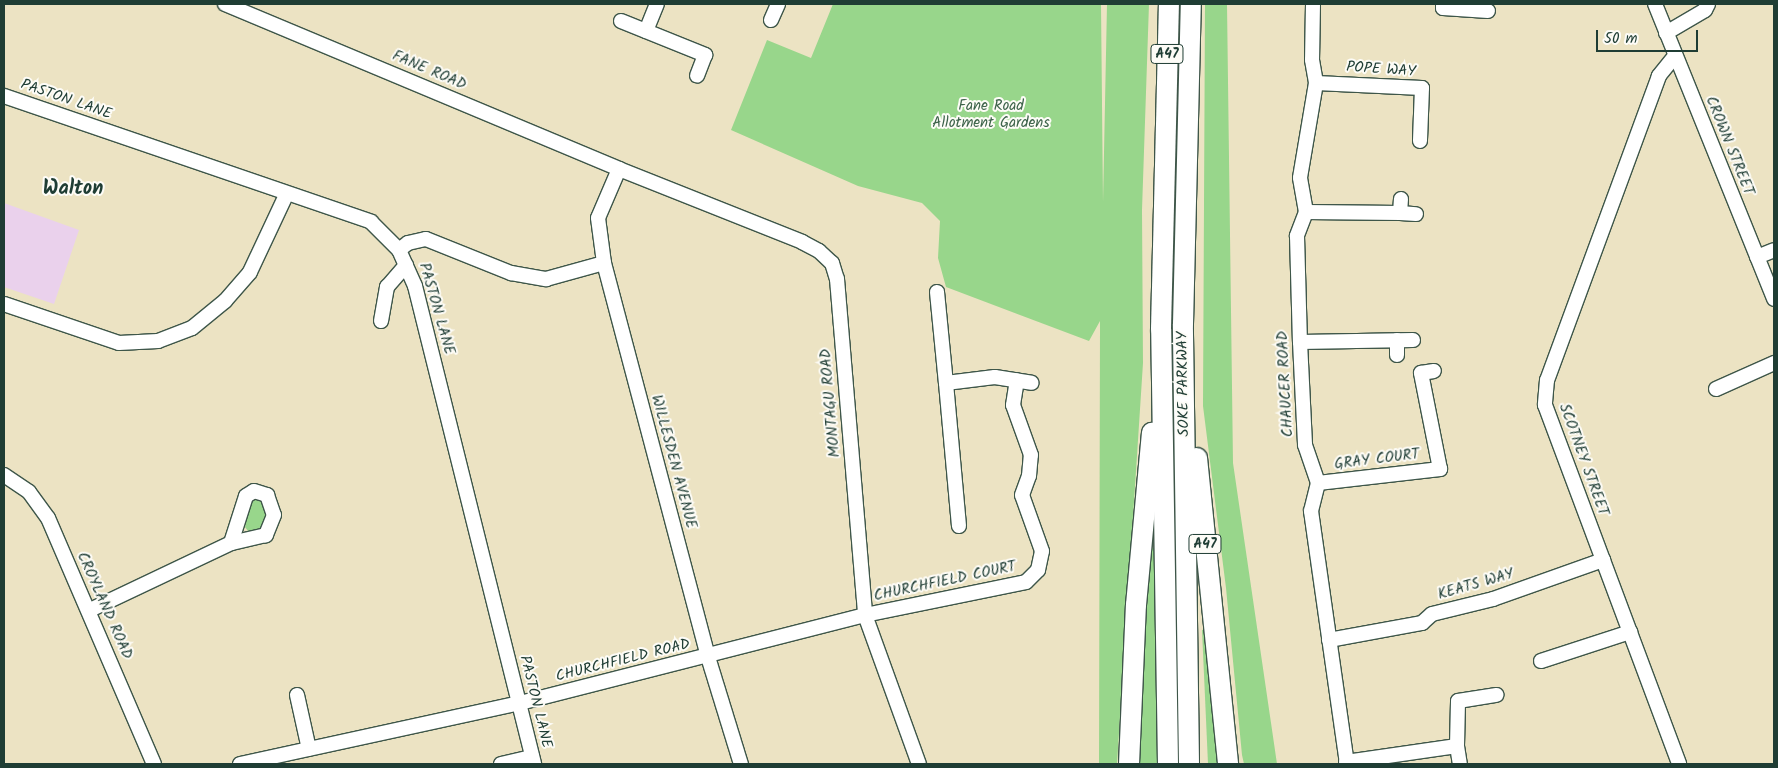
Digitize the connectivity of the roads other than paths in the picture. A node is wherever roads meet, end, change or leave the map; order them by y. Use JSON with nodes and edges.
{"nodes":[{"id":1,"x":225,"y":4,"type":"edge"},
{"id":2,"x":657,"y":4,"type":"edge"},
{"id":3,"x":778,"y":4,"type":"edge"},
{"id":4,"x":1169,"y":4,"type":"edge"},
{"id":5,"x":1191,"y":4,"type":"edge"},
{"id":6,"x":1313,"y":4,"type":"edge"},
{"id":7,"x":1443,"y":4,"type":"edge"},
{"id":8,"x":1655,"y":4,"type":"edge"},
{"id":9,"x":1708,"y":4,"type":"edge"},
{"id":10,"x":1488,"y":11,"type":"dead end"},
{"id":11,"x":621,"y":20,"type":"dead end"},
{"id":12,"x":771,"y":20,"type":"dead end"},
{"id":13,"x":646,"y":31,"type":"junction"},
{"id":14,"x":1666,"y":32,"type":"junction"},
{"id":15,"x":1675,"y":56,"type":"junction"},
{"id":16,"x":697,"y":76,"type":"dead end"},
{"id":17,"x":1316,"y":82,"type":"junction"},
{"id":18,"x":4,"y":96,"type":"edge"},
{"id":19,"x":1420,"y":141,"type":"dead end"},
{"id":20,"x":619,"y":169,"type":"junction"},
{"id":21,"x":286,"y":195,"type":"junction"},
{"id":22,"x":1306,"y":212,"type":"junction"},
{"id":23,"x":1416,"y":214,"type":"dead end"},
{"id":24,"x":399,"y":250,"type":"junction"},
{"id":25,"x":1774,"y":250,"type":"edge"},
{"id":26,"x":1757,"y":258,"type":"junction"},
{"id":27,"x":604,"y":263,"type":"junction"},
{"id":28,"x":406,"y":265,"type":"junction"},
{"id":29,"x":938,"y":292,"type":"dead end"},
{"id":30,"x":1774,"y":299,"type":"edge"},
{"id":31,"x":4,"y":304,"type":"edge"},
{"id":32,"x":381,"y":321,"type":"dead end"},
{"id":33,"x":1183,"y":324,"type":"junction"},
{"id":34,"x":1161,"y":329,"type":"junction"},
{"id":35,"x":1397,"y":340,"type":"junction"},
{"id":36,"x":1413,"y":340,"type":"dead end"},
{"id":37,"x":1300,"y":342,"type":"junction"},
{"id":38,"x":1397,"y":355,"type":"dead end"},
{"id":39,"x":1774,"y":363,"type":"edge"},
{"id":40,"x":1434,"y":371,"type":"dead end"},
{"id":41,"x":1017,"y":380,"type":"junction"},
{"id":42,"x":946,"y":383,"type":"junction"},
{"id":43,"x":1032,"y":383,"type":"dead end"},
{"id":44,"x":1716,"y":389,"type":"dead end"},
{"id":45,"x":4,"y":476,"type":"edge"},
{"id":46,"x":1318,"y":483,"type":"junction"},
{"id":47,"x":959,"y":526,"type":"dead end"},
{"id":48,"x":231,"y":543,"type":"dead end"},
{"id":49,"x":1603,"y":560,"type":"junction"},
{"id":50,"x":90,"y":610,"type":"junction"},
{"id":51,"x":865,"y":615,"type":"junction"},
{"id":52,"x":1630,"y":632,"type":"junction"},
{"id":53,"x":1329,"y":640,"type":"junction"},
{"id":54,"x":708,"y":657,"type":"junction"},
{"id":55,"x":1541,"y":661,"type":"dead end"},
{"id":56,"x":297,"y":695,"type":"dead end"},
{"id":57,"x":1497,"y":695,"type":"dead end"},
{"id":58,"x":520,"y":703,"type":"junction"},
{"id":59,"x":1457,"y":746,"type":"junction"},
{"id":60,"x":309,"y":749,"type":"junction"},
{"id":61,"x":533,"y":761,"type":"edge"},
{"id":62,"x":1347,"y":763,"type":"edge"},
{"id":63,"x":154,"y":764,"type":"edge"},
{"id":64,"x":240,"y":764,"type":"edge"},
{"id":65,"x":501,"y":764,"type":"edge"},
{"id":66,"x":741,"y":764,"type":"edge"},
{"id":67,"x":919,"y":764,"type":"edge"},
{"id":68,"x":1129,"y":764,"type":"edge"},
{"id":69,"x":1168,"y":764,"type":"edge"},
{"id":70,"x":1189,"y":764,"type":"edge"},
{"id":71,"x":1228,"y":764,"type":"edge"},
{"id":72,"x":1460,"y":764,"type":"edge"},
{"id":73,"x":1678,"y":764,"type":"edge"}],
"edges":[{"from":1,"to":20,"type":"street","name":"FANE ROAD"},
{"from":2,"to":13,"type":"street"},
{"from":3,"to":12,"type":"street"},
{"from":4,"to":34,"type":"highway","name":"SOKE PARKWAY","number":"A47"},
{"from":5,"to":33,"type":"highway","name":"SOKE PARKWAY","number":"A47"},
{"from":6,"to":17,"type":"street"},
{"from":7,"to":10,"type":"street"},
{"from":8,"to":14,"type":"street","name":"CROWN STREET"},
{"from":9,"to":14,"type":"street"},
{"from":11,"to":13,"type":"street"},
{"from":13,"to":16,"type":"street"},
{"from":14,"to":15,"type":"street","name":"CROWN STREET"},
{"from":15,"to":26,"type":"street","name":"CROWN STREET"},
{"from":15,"to":49,"type":"street","name":"SCOTNEY STREET"},
{"from":17,"to":19,"type":"street","name":"POPE WAY"},
{"from":17,"to":22,"type":"street"},
{"from":18,"to":21,"type":"street","name":"PASTON LANE"},
{"from":20,"to":27,"type":"street","name":"WILLESDEN AVENUE"},
{"from":20,"to":51,"type":"street","name":"MONTAGU ROAD"},
{"from":21,"to":24,"type":"street","name":"PASTON LANE"},
{"from":21,"to":31,"type":"street"},
{"from":22,"to":23,"type":"street"},
{"from":22,"to":37,"type":"street","name":"CHAUCER ROAD"},
{"from":24,"to":27,"type":"street"},
{"from":24,"to":28,"type":"street","name":"PASTON LANE"},
{"from":25,"to":26,"type":"street"},
{"from":26,"to":30,"type":"street","name":"CROWN STREET"},
{"from":27,"to":54,"type":"street","name":"WILLESDEN AVENUE"},
{"from":28,"to":32,"type":"street"},
{"from":28,"to":58,"type":"street","name":"PASTON LANE"},
{"from":29,"to":42,"type":"street"},
{"from":33,"to":70,"type":"highway","name":"SOKE PARKWAY","number":"A47"},
{"from":33,"to":71,"type":"highway","number":"A47"},
{"from":34,"to":68,"type":"highway","number":"A47"},
{"from":34,"to":69,"type":"highway","name":"SOKE PARKWAY","number":"A47"},
{"from":35,"to":36,"type":"street"},
{"from":35,"to":37,"type":"street"},
{"from":35,"to":38,"type":"street"},
{"from":37,"to":46,"type":"street","name":"CHAUCER ROAD"},
{"from":39,"to":44,"type":"street"},
{"from":40,"to":46,"type":"street","name":"GRAY COURT"},
{"from":41,"to":42,"type":"street"},
{"from":41,"to":43,"type":"street"},
{"from":41,"to":51,"type":"street","name":"CHURCHFIELD COURT"},
{"from":42,"to":47,"type":"street"},
{"from":45,"to":50,"type":"street","name":"CROYLAND ROAD"},
{"from":46,"to":53,"type":"street"},
{"from":48,"to":50,"type":"street"},
{"from":49,"to":52,"type":"street","name":"SCOTNEY STREET"},
{"from":49,"to":53,"type":"street","name":"KEATS WAY"},
{"from":50,"to":63,"type":"street","name":"CROYLAND ROAD"},
{"from":51,"to":54,"type":"street","name":"CHURCHFIELD ROAD"},
{"from":51,"to":67,"type":"street","name":"MONTAGU ROAD"},
{"from":52,"to":55,"type":"street"},
{"from":52,"to":73,"type":"street","name":"SCOTNEY STREET"},
{"from":53,"to":62,"type":"street"},
{"from":54,"to":58,"type":"street","name":"CHURCHFIELD ROAD"},
{"from":54,"to":66,"type":"street","name":"WILLESDEN AVENUE"},
{"from":56,"to":60,"type":"street"},
{"from":57,"to":59,"type":"street"},
{"from":58,"to":60,"type":"street","name":"CHURCHFIELD ROAD"},
{"from":58,"to":61,"type":"street","name":"PASTON LANE"},
{"from":59,"to":62,"type":"street"},
{"from":59,"to":72,"type":"street"},
{"from":60,"to":64,"type":"street","name":"CHURCHFIELD ROAD"},
{"from":61,"to":65,"type":"street"}]}
